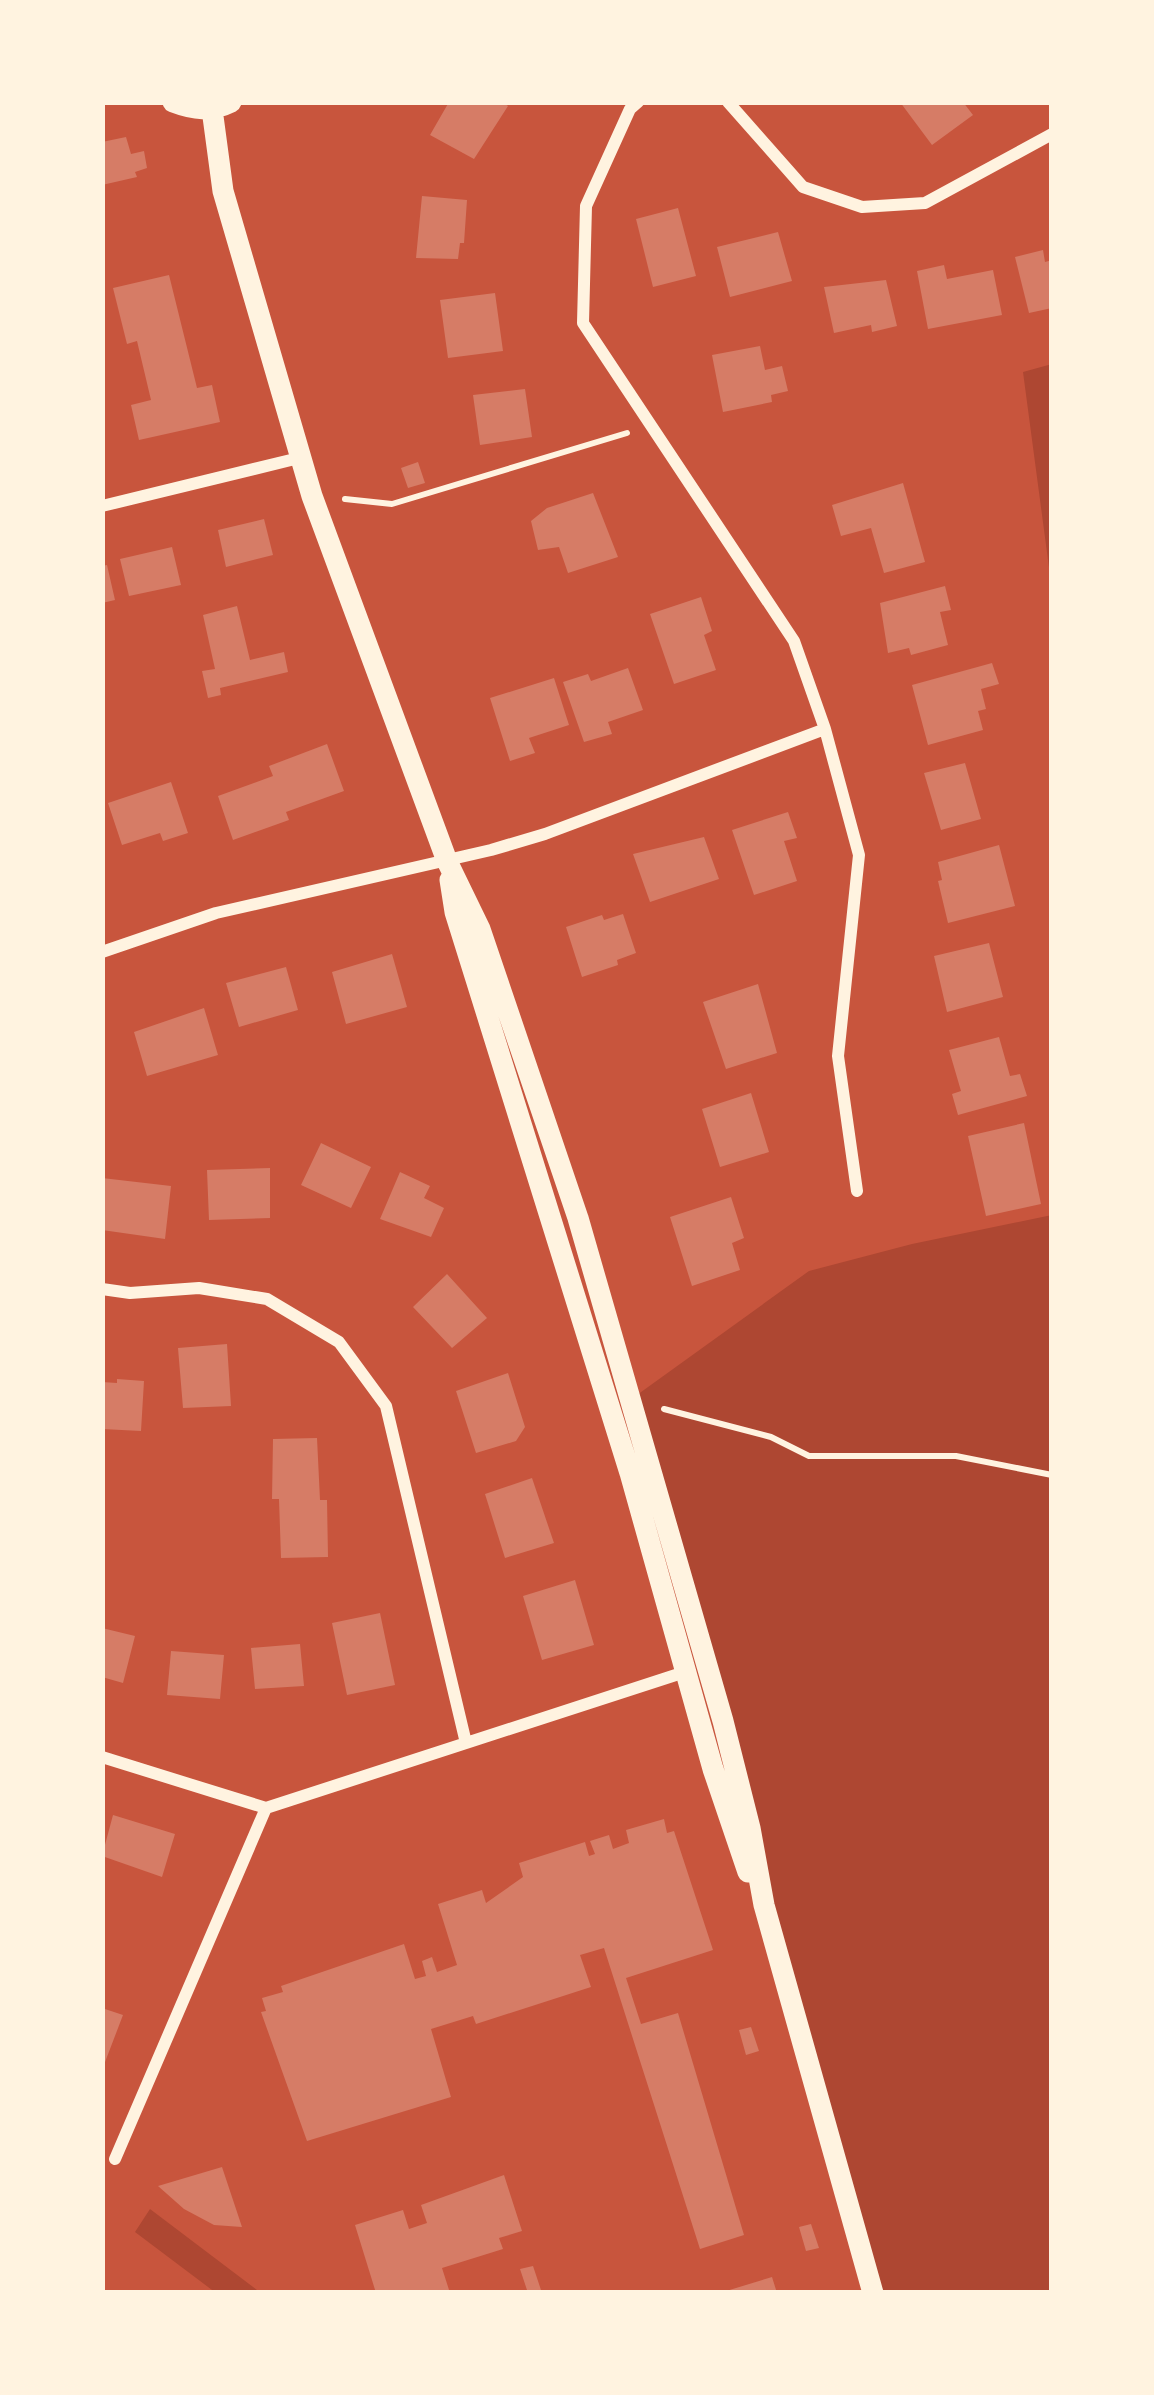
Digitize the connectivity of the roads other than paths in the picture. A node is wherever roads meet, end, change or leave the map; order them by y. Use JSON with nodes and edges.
{"nodes":[{"id":1,"x":173,"y":102,"type":"edge"},
{"id":2,"x":638,"y":102,"type":"edge"},
{"id":3,"x":728,"y":102,"type":"edge"},
{"id":4,"x":221,"y":106,"type":"edge"},
{"id":5,"x":1052,"y":134,"type":"edge"},
{"id":6,"x":299,"y":458,"type":"junction"},
{"id":7,"x":102,"y":506,"type":"edge"},
{"id":8,"x":825,"y":729,"type":"junction"},
{"id":9,"x":447,"y":861,"type":"junction"},
{"id":10,"x":102,"y":952,"type":"edge"},
{"id":11,"x":857,"y":1191,"type":"dead end"},
{"id":12,"x":102,"y":1289,"type":"edge"},
{"id":13,"x":695,"y":1668,"type":"junction"},
{"id":14,"x":466,"y":1743,"type":"junction"},
{"id":15,"x":102,"y":1757,"type":"edge"},
{"id":16,"x":266,"y":1808,"type":"junction"},
{"id":17,"x":116,"y":2159,"type":"dead end"},
{"id":18,"x":873,"y":2293,"type":"edge"}],
"edges":[{"from":1,"to":4,"type":"street"},
{"from":2,"to":8,"type":"street"},
{"from":3,"to":5,"type":"street"},
{"from":4,"to":6,"type":"street"},
{"from":6,"to":7,"type":"street"},
{"from":6,"to":9,"type":"street"},
{"from":8,"to":9,"type":"street"},
{"from":8,"to":11,"type":"street"},
{"from":9,"to":10,"type":"street"},
{"from":9,"to":13,"type":"street"},
{"from":9,"to":13,"type":"street"},
{"from":12,"to":14,"type":"street"},
{"from":13,"to":14,"type":"street"},
{"from":13,"to":18,"type":"street"},
{"from":14,"to":16,"type":"street"},
{"from":15,"to":16,"type":"street"},
{"from":16,"to":17,"type":"street"}]}
